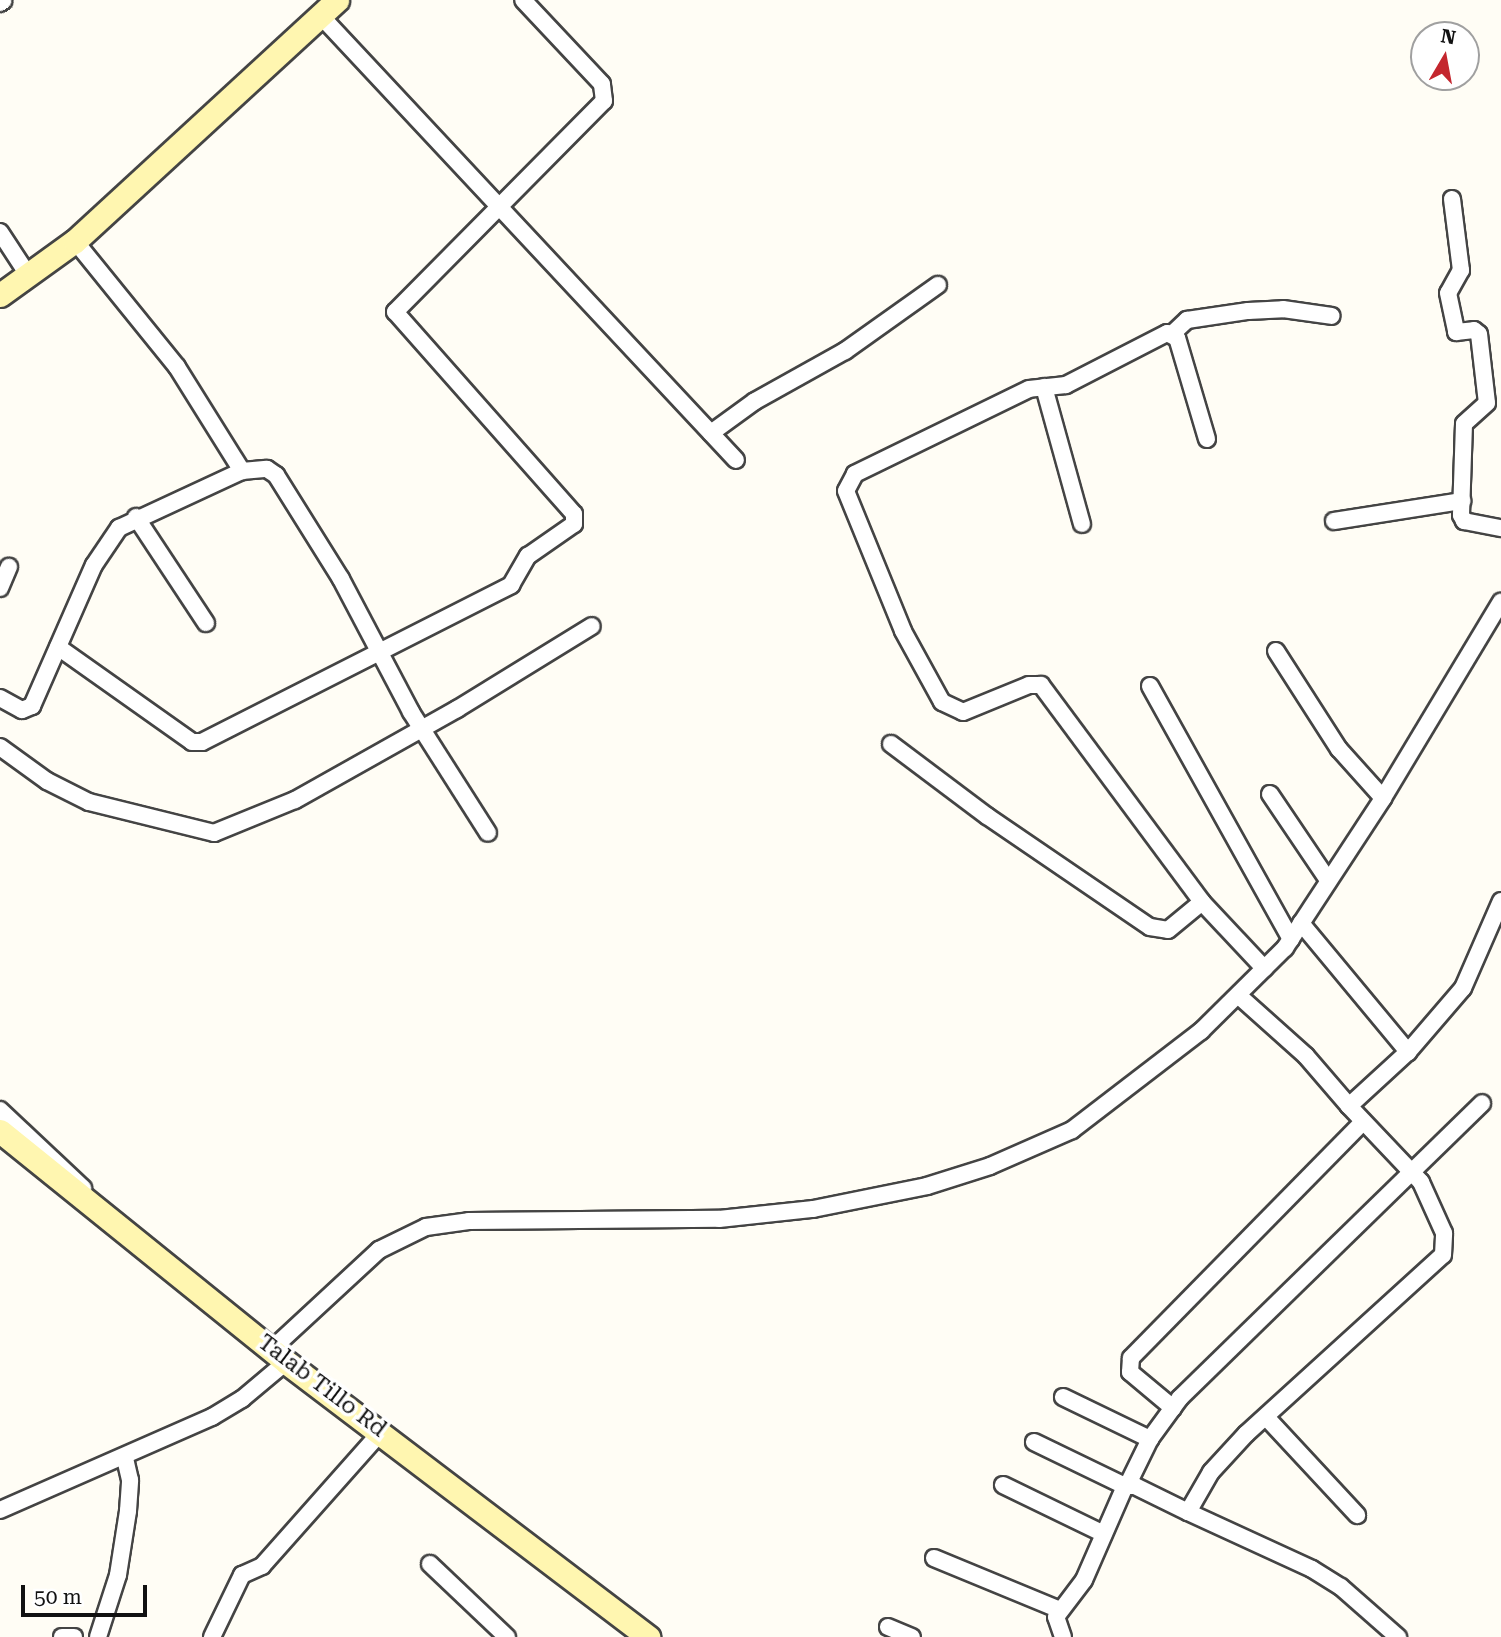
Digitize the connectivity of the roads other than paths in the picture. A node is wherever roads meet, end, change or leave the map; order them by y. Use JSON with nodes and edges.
{"nodes":[{"id":1,"x":523,"y":0,"type":"edge"},
{"id":2,"x":328,"y":8,"type":"edge"},
{"id":3,"x":1452,"y":199,"type":"dead end"},
{"id":4,"x":499,"y":203,"type":"junction"},
{"id":5,"x":0,"y":232,"type":"edge"},
{"id":6,"x":75,"y":241,"type":"junction"},
{"id":7,"x":28,"y":275,"type":"junction"},
{"id":8,"x":938,"y":285,"type":"dead end"},
{"id":9,"x":0,"y":295,"type":"edge"},
{"id":10,"x":1332,"y":316,"type":"dead end"},
{"id":11,"x":1172,"y":334,"type":"junction"},
{"id":12,"x":1044,"y":387,"type":"junction"},
{"id":13,"x":711,"y":433,"type":"junction"},
{"id":14,"x":1207,"y":439,"type":"dead end"},
{"id":15,"x":736,"y":460,"type":"dead end"},
{"id":16,"x":242,"y":471,"type":"junction"},
{"id":17,"x":1462,"y":501,"type":"junction"},
{"id":18,"x":135,"y":517,"type":"junction"},
{"id":19,"x":1334,"y":521,"type":"dead end"},
{"id":20,"x":1082,"y":524,"type":"dead end"},
{"id":21,"x":1501,"y":528,"type":"edge"},
{"id":22,"x":9,"y":567,"type":"dead end"},
{"id":23,"x":0,"y":588,"type":"edge"},
{"id":24,"x":1501,"y":602,"type":"edge"},
{"id":25,"x":205,"y":623,"type":"dead end"},
{"id":26,"x":592,"y":626,"type":"dead end"},
{"id":27,"x":58,"y":647,"type":"junction"},
{"id":28,"x":380,"y":651,"type":"junction"},
{"id":29,"x":1276,"y":651,"type":"dead end"},
{"id":30,"x":1150,"y":687,"type":"dead end"},
{"id":31,"x":0,"y":698,"type":"edge"},
{"id":32,"x":422,"y":726,"type":"junction"},
{"id":33,"x":891,"y":744,"type":"dead end"},
{"id":34,"x":0,"y":747,"type":"edge"},
{"id":35,"x":1270,"y":794,"type":"dead end"},
{"id":36,"x":1383,"y":798,"type":"junction"},
{"id":37,"x":488,"y":833,"type":"dead end"},
{"id":38,"x":1328,"y":880,"type":"junction"},
{"id":39,"x":1501,"y":901,"type":"edge"},
{"id":40,"x":1202,"y":902,"type":"junction"},
{"id":41,"x":1301,"y":923,"type":"junction"},
{"id":42,"x":1291,"y":939,"type":"junction"},
{"id":43,"x":1264,"y":968,"type":"junction"},
{"id":44,"x":1238,"y":996,"type":"junction"},
{"id":45,"x":1408,"y":1052,"type":"junction"},
{"id":46,"x":1482,"y":1103,"type":"dead end"},
{"id":47,"x":1349,"y":1106,"type":"junction"},
{"id":48,"x":0,"y":1110,"type":"edge"},
{"id":49,"x":1363,"y":1122,"type":"junction"},
{"id":50,"x":0,"y":1131,"type":"edge"},
{"id":51,"x":1411,"y":1168,"type":"junction"},
{"id":52,"x":107,"y":1217,"type":"junction"},
{"id":53,"x":279,"y":1355,"type":"junction"},
{"id":54,"x":1063,"y":1397,"type":"dead end"},
{"id":55,"x":1173,"y":1408,"type":"junction"},
{"id":56,"x":1266,"y":1417,"type":"junction"},
{"id":57,"x":382,"y":1431,"type":"junction"},
{"id":58,"x":1150,"y":1439,"type":"junction"},
{"id":59,"x":1034,"y":1441,"type":"dead end"},
{"id":60,"x":125,"y":1458,"type":"junction"},
{"id":61,"x":1126,"y":1485,"type":"junction"},
{"id":62,"x":1003,"y":1486,"type":"dead end"},
{"id":63,"x":0,"y":1510,"type":"edge"},
{"id":64,"x":1188,"y":1512,"type":"junction"},
{"id":65,"x":1357,"y":1515,"type":"dead end"},
{"id":66,"x":1104,"y":1534,"type":"junction"},
{"id":67,"x":934,"y":1558,"type":"dead end"},
{"id":68,"x":430,"y":1564,"type":"dead end"},
{"id":69,"x":1060,"y":1610,"type":"junction"},
{"id":70,"x":633,"y":1625,"type":"edge"},
{"id":71,"x":888,"y":1627,"type":"dead end"},
{"id":72,"x":62,"y":1637,"type":"edge"},
{"id":73,"x":74,"y":1637,"type":"edge"},
{"id":74,"x":98,"y":1637,"type":"edge"},
{"id":75,"x":212,"y":1637,"type":"edge"},
{"id":76,"x":507,"y":1637,"type":"edge"},
{"id":77,"x":912,"y":1637,"type":"edge"},
{"id":78,"x":1063,"y":1637,"type":"edge"},
{"id":79,"x":1398,"y":1637,"type":"edge"}],
"edges":[{"from":1,"to":4,"type":"street"},
{"from":2,"to":4,"type":"street"},
{"from":2,"to":6,"type":"main road"},
{"from":3,"to":17,"type":"street"},
{"from":4,"to":13,"type":"street"},
{"from":4,"to":28,"type":"street"},
{"from":5,"to":7,"type":"street"},
{"from":6,"to":7,"type":"main road"},
{"from":6,"to":16,"type":"street"},
{"from":7,"to":9,"type":"main road"},
{"from":8,"to":13,"type":"street"},
{"from":10,"to":11,"type":"street"},
{"from":11,"to":12,"type":"street"},
{"from":11,"to":14,"type":"street"},
{"from":12,"to":20,"type":"street"},
{"from":12,"to":40,"type":"street"},
{"from":13,"to":15,"type":"street"},
{"from":16,"to":18,"type":"street"},
{"from":16,"to":28,"type":"street"},
{"from":17,"to":19,"type":"street"},
{"from":17,"to":21,"type":"street"},
{"from":18,"to":25,"type":"street"},
{"from":18,"to":27,"type":"street"},
{"from":22,"to":23,"type":"street"},
{"from":24,"to":36,"type":"street"},
{"from":26,"to":32,"type":"street"},
{"from":27,"to":28,"type":"street"},
{"from":27,"to":31,"type":"street"},
{"from":28,"to":32,"type":"street"},
{"from":29,"to":36,"type":"street"},
{"from":30,"to":42,"type":"street"},
{"from":32,"to":34,"type":"street"},
{"from":32,"to":37,"type":"street"},
{"from":33,"to":40,"type":"street"},
{"from":35,"to":38,"type":"street"},
{"from":36,"to":38,"type":"street"},
{"from":38,"to":41,"type":"street"},
{"from":39,"to":45,"type":"street"},
{"from":40,"to":43,"type":"street"},
{"from":41,"to":42,"type":"street"},
{"from":41,"to":45,"type":"street"},
{"from":42,"to":43,"type":"street"},
{"from":43,"to":44,"type":"street"},
{"from":44,"to":47,"type":"street"},
{"from":44,"to":53,"type":"street"},
{"from":45,"to":47,"type":"street"},
{"from":46,"to":51,"type":"street"},
{"from":47,"to":49,"type":"street"},
{"from":48,"to":52,"type":"street"},
{"from":49,"to":51,"type":"street"},
{"from":49,"to":55,"type":"street"},
{"from":50,"to":52,"type":"main road","name":"Talab Tillo Rd"},
{"from":51,"to":55,"type":"street"},
{"from":51,"to":56,"type":"street"},
{"from":52,"to":53,"type":"main road","name":"Talab Tillo Rd"},
{"from":53,"to":57,"type":"main road","name":"Talab Tillo Rd"},
{"from":53,"to":60,"type":"street"},
{"from":54,"to":58,"type":"street"},
{"from":55,"to":58,"type":"street"},
{"from":56,"to":64,"type":"street"},
{"from":56,"to":65,"type":"street"},
{"from":57,"to":70,"type":"main road","name":"Talab Tillo Rd"},
{"from":57,"to":75,"type":"street"},
{"from":58,"to":61,"type":"street"},
{"from":59,"to":61,"type":"street"},
{"from":60,"to":63,"type":"street"},
{"from":60,"to":74,"type":"street"},
{"from":61,"to":64,"type":"street"},
{"from":61,"to":66,"type":"street"},
{"from":62,"to":66,"type":"street"},
{"from":64,"to":79,"type":"street"},
{"from":66,"to":69,"type":"street"},
{"from":67,"to":69,"type":"street"},
{"from":68,"to":76,"type":"street"},
{"from":69,"to":78,"type":"street"},
{"from":71,"to":77,"type":"street"},
{"from":72,"to":73,"type":"street"}]}
